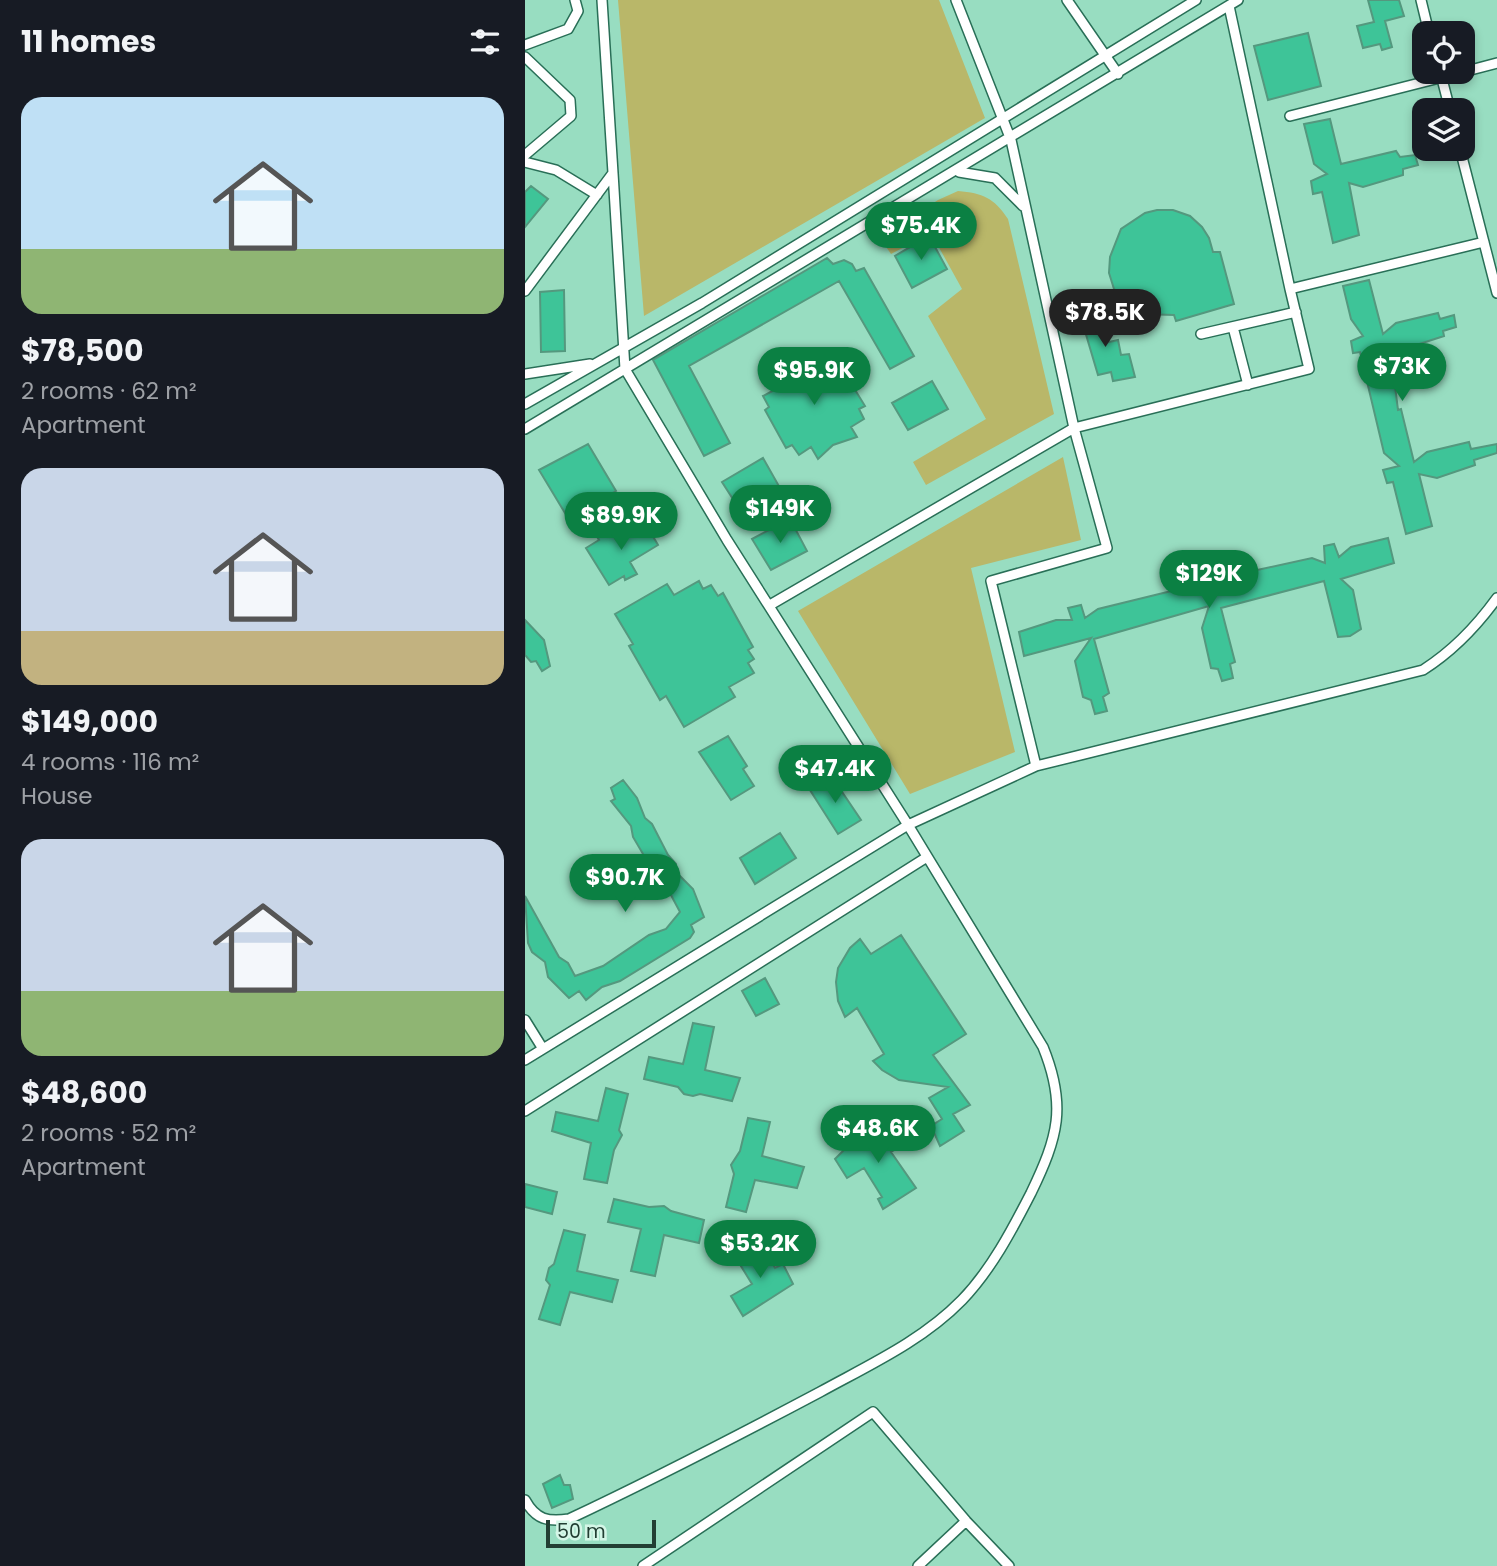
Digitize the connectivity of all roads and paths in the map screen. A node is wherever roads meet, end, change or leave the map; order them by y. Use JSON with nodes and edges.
{"nodes":[{"id":1,"x":575,"y":0,"type":"edge"},
{"id":2,"x":602,"y":0,"type":"edge"},
{"id":3,"x":956,"y":0,"type":"edge"},
{"id":4,"x":1067,"y":0,"type":"edge"},
{"id":5,"x":1196,"y":0,"type":"edge"},
{"id":6,"x":1238,"y":0,"type":"edge"},
{"id":7,"x":1421,"y":0,"type":"edge"},
{"id":8,"x":1229,"y":6,"type":"junction"},
{"id":9,"x":1426,"y":21,"type":"edge"},
{"id":10,"x":525,"y":45,"type":"edge"},
{"id":11,"x":1107,"y":56,"type":"junction"},
{"id":12,"x":525,"y":57,"type":"edge"},
{"id":13,"x":1497,"y":63,"type":"edge"},
{"id":14,"x":1475,"y":69,"type":"edge"},
{"id":15,"x":1118,"y":74,"type":"junction"},
{"id":16,"x":1412,"y":83,"type":"edge"},
{"id":17,"x":1290,"y":116,"type":"dead end"},
{"id":18,"x":1004,"y":120,"type":"junction"},
{"id":19,"x":1011,"y":140,"type":"junction"},
{"id":20,"x":525,"y":155,"type":"edge"},
{"id":21,"x":1463,"y":161,"type":"edge"},
{"id":22,"x":525,"y":162,"type":"edge"},
{"id":23,"x":957,"y":172,"type":"junction"},
{"id":24,"x":613,"y":173,"type":"junction"},
{"id":25,"x":597,"y":195,"type":"junction"},
{"id":26,"x":1025,"y":208,"type":"junction"},
{"id":27,"x":1485,"y":242,"type":"junction"},
{"id":28,"x":1290,"y":289,"type":"junction"},
{"id":29,"x":525,"y":291,"type":"edge"},
{"id":30,"x":1497,"y":293,"type":"edge"},
{"id":31,"x":1296,"y":312,"type":"junction"},
{"id":32,"x":1233,"y":327,"type":"junction"},
{"id":33,"x":1201,"y":334,"type":"dead end"},
{"id":34,"x":623,"y":347,"type":"junction"},
{"id":35,"x":595,"y":363,"type":"junction"},
{"id":36,"x":625,"y":369,"type":"junction"},
{"id":37,"x":525,"y":374,"type":"edge"},
{"id":38,"x":1248,"y":385,"type":"junction"},
{"id":39,"x":525,"y":404,"type":"edge"},
{"id":40,"x":1074,"y":428,"type":"junction"},
{"id":41,"x":525,"y":429,"type":"edge"},
{"id":42,"x":1497,"y":598,"type":"edge"},
{"id":43,"x":770,"y":605,"type":"junction"},
{"id":44,"x":1036,"y":766,"type":"junction"},
{"id":45,"x":908,"y":825,"type":"junction"},
{"id":46,"x":927,"y":857,"type":"junction"},
{"id":47,"x":525,"y":1020,"type":"edge"},
{"id":48,"x":543,"y":1049,"type":"junction"},
{"id":49,"x":525,"y":1060,"type":"edge"},
{"id":50,"x":525,"y":1111,"type":"edge"},
{"id":51,"x":525,"y":1500,"type":"edge"},
{"id":52,"x":966,"y":1521,"type":"junction"},
{"id":53,"x":643,"y":1566,"type":"edge"},
{"id":54,"x":918,"y":1566,"type":"edge"},
{"id":55,"x":1009,"y":1566,"type":"edge"}],
"edges":[{"from":1,"to":10,"type":"lane"},
{"from":2,"to":24,"type":"lane"},
{"from":3,"to":18,"type":"lane"},
{"from":4,"to":11,"type":"lane"},
{"from":5,"to":11,"type":"lane"},
{"from":6,"to":8,"type":"lane"},
{"from":7,"to":9,"type":"lane"},
{"from":8,"to":15,"type":"lane"},
{"from":8,"to":28,"type":"lane"},
{"from":11,"to":15,"type":"lane"},
{"from":11,"to":18,"type":"lane"},
{"from":12,"to":20,"type":"lane"},
{"from":13,"to":14,"type":"lane"},
{"from":15,"to":19,"type":"lane"},
{"from":16,"to":17,"type":"lane"},
{"from":18,"to":19,"type":"lane"},
{"from":18,"to":34,"type":"lane"},
{"from":19,"to":23,"type":"lane"},
{"from":19,"to":26,"type":"lane"},
{"from":21,"to":27,"type":"lane"},
{"from":22,"to":25,"type":"lane"},
{"from":23,"to":26,"type":"lane"},
{"from":23,"to":36,"type":"lane"},
{"from":24,"to":25,"type":"lane"},
{"from":24,"to":34,"type":"lane"},
{"from":25,"to":29,"type":"lane"},
{"from":26,"to":40,"type":"lane"},
{"from":27,"to":28,"type":"lane"},
{"from":27,"to":30,"type":"lane"},
{"from":28,"to":31,"type":"lane"},
{"from":31,"to":32,"type":"lane"},
{"from":31,"to":38,"type":"lane"},
{"from":32,"to":33,"type":"lane"},
{"from":32,"to":38,"type":"lane"},
{"from":34,"to":35,"type":"lane"},
{"from":34,"to":36,"type":"lane"},
{"from":35,"to":37,"type":"lane"},
{"from":35,"to":39,"type":"lane"},
{"from":36,"to":41,"type":"lane"},
{"from":36,"to":43,"type":"lane"},
{"from":38,"to":40,"type":"lane"},
{"from":40,"to":43,"type":"lane"},
{"from":40,"to":44,"type":"lane"},
{"from":42,"to":44,"type":"lane"},
{"from":43,"to":45,"type":"lane"},
{"from":44,"to":45,"type":"lane"},
{"from":45,"to":46,"type":"lane"},
{"from":45,"to":48,"type":"lane"},
{"from":46,"to":50,"type":"lane"},
{"from":46,"to":51,"type":"lane"},
{"from":47,"to":48,"type":"lane"},
{"from":48,"to":49,"type":"lane"},
{"from":52,"to":53,"type":"lane"},
{"from":52,"to":54,"type":"lane"},
{"from":52,"to":55,"type":"lane"}]}
